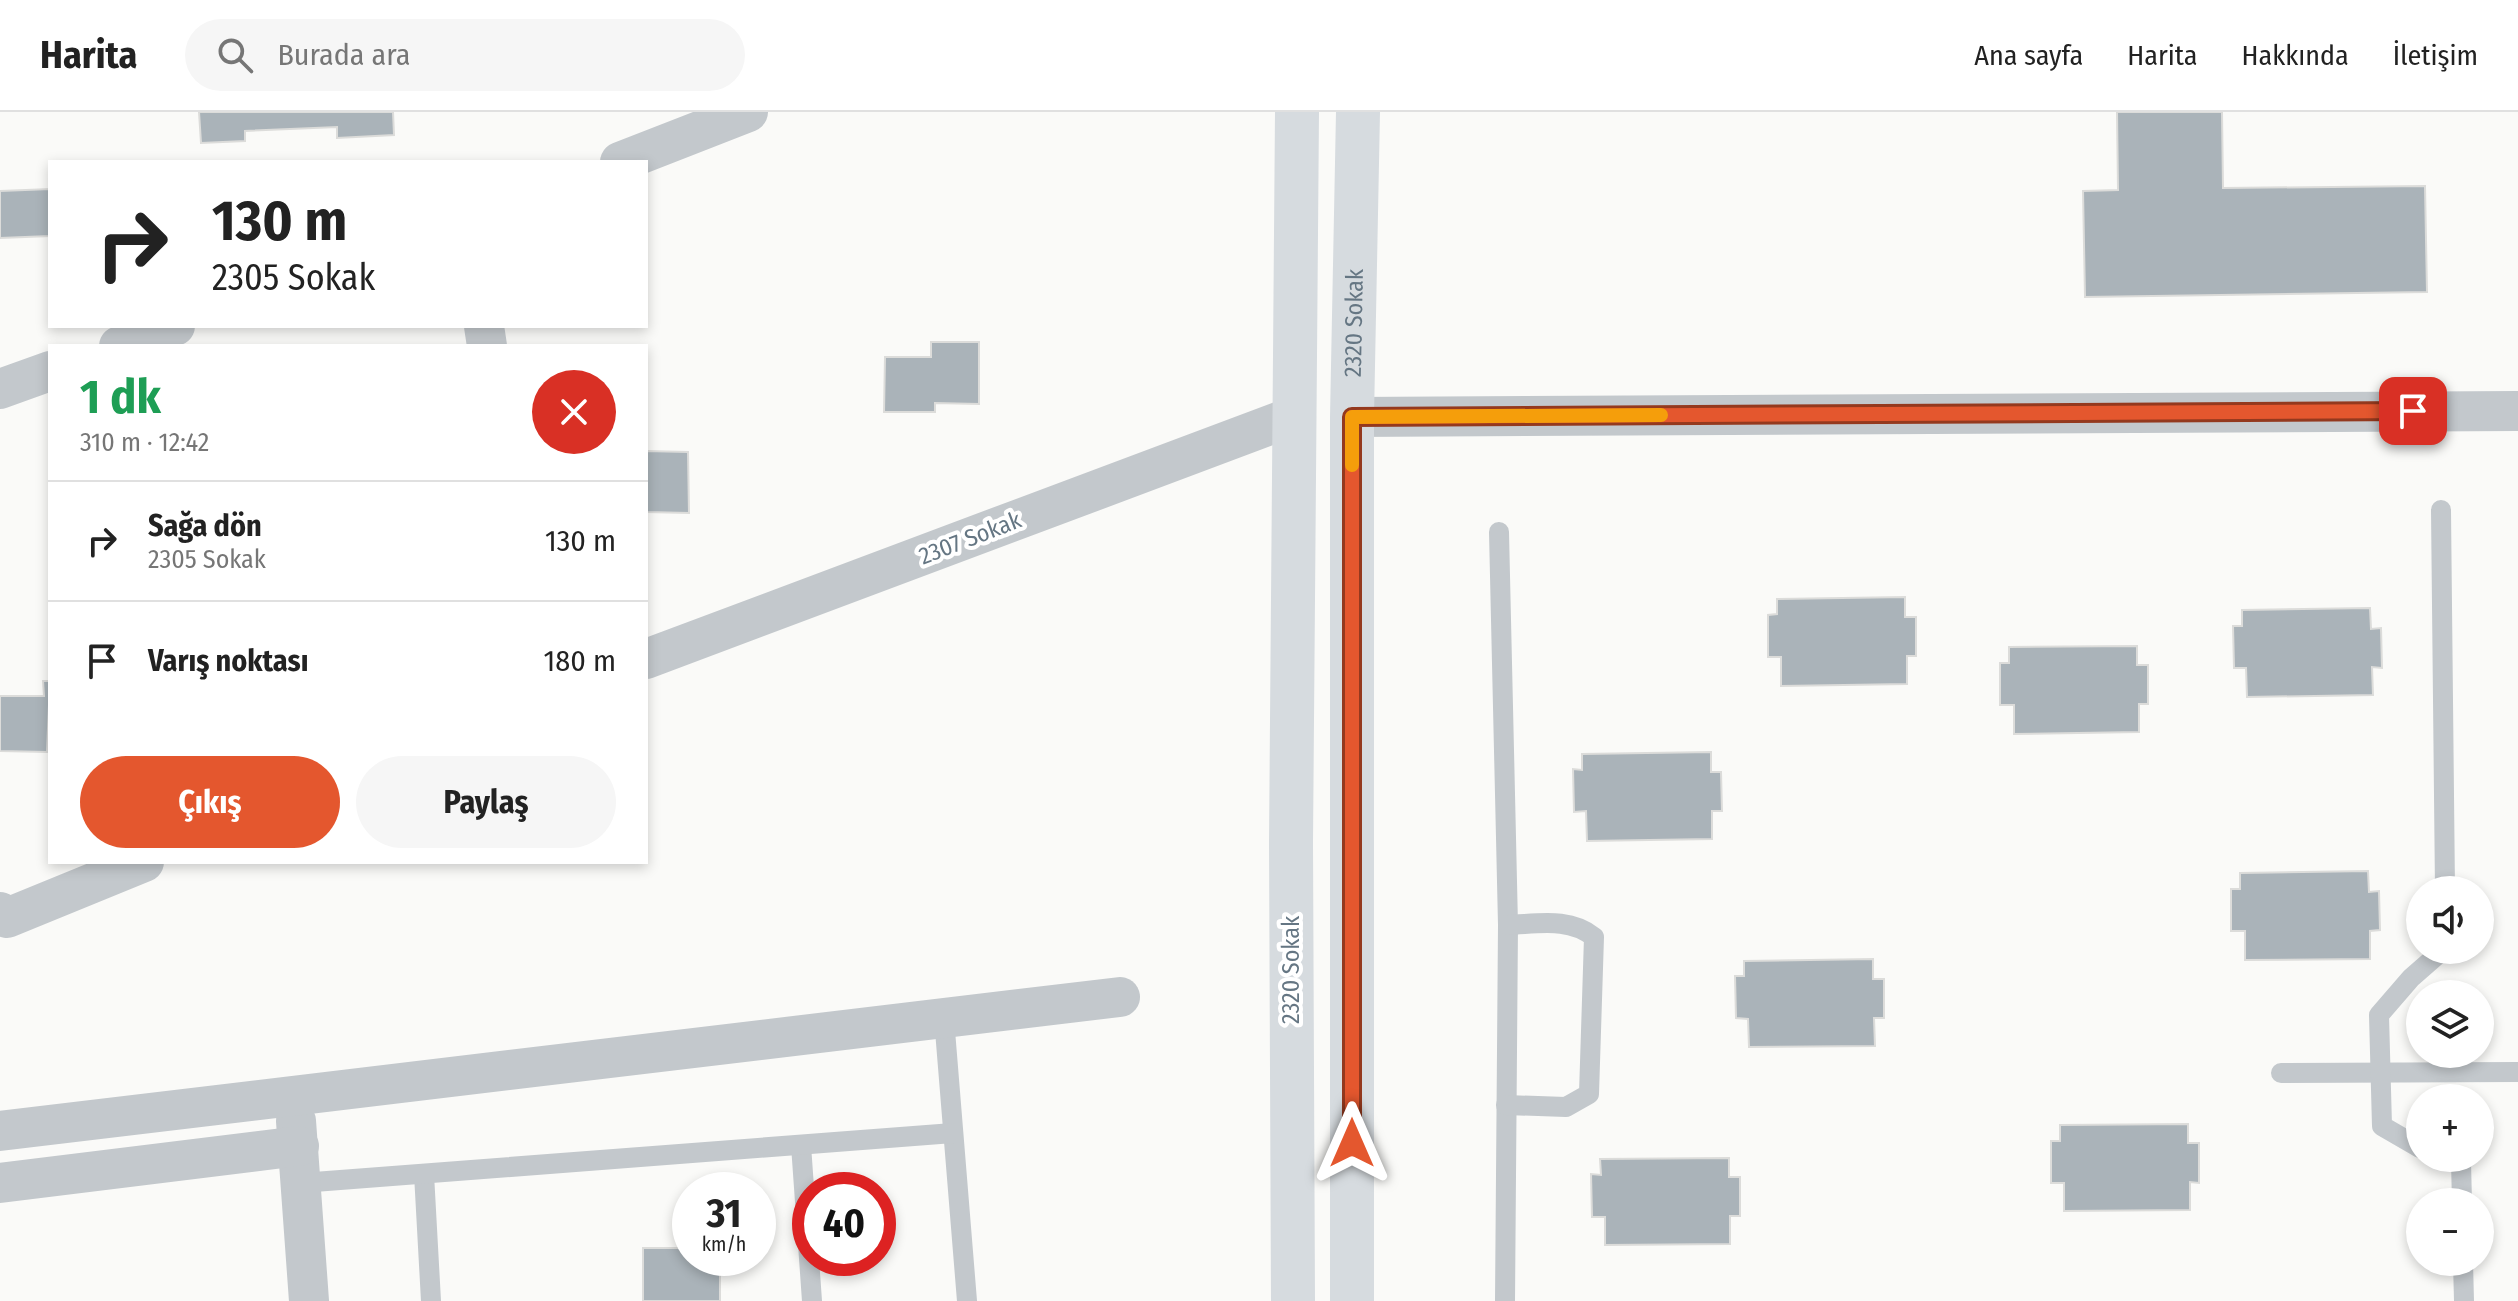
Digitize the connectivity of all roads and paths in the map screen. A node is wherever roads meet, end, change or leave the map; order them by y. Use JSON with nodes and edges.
{"nodes":[{"id":1,"x":748,"y":112,"type":"edge"},
{"id":2,"x":1297,"y":112,"type":"edge"},
{"id":3,"x":1358,"y":112,"type":"edge"},
{"id":4,"x":625,"y":160,"type":"edge"},
{"id":5,"x":169,"y":328,"type":"edge"},
{"id":6,"x":125,"y":344,"type":"edge"},
{"id":7,"x":48,"y":372,"type":"edge"},
{"id":8,"x":0,"y":389,"type":"edge"},
{"id":9,"x":2518,"y":411,"type":"edge"},
{"id":10,"x":1294,"y":416,"type":"junction"},
{"id":11,"x":1352,"y":417,"type":"junction"},
{"id":12,"x":2441,"y":510,"type":"dead end"},
{"id":13,"x":1499,"y":532,"type":"dead end"},
{"id":14,"x":648,"y":658,"type":"edge"},
{"id":15,"x":139,"y":864,"type":"edge"},
{"id":16,"x":2445,"y":876,"type":"edge"},
{"id":17,"x":4,"y":915,"type":"edge"},
{"id":18,"x":1508,"y":925,"type":"junction"},
{"id":19,"x":2427,"y":964,"type":"edge"},
{"id":20,"x":1120,"y":997,"type":"dead end"},
{"id":21,"x":944,"y":1018,"type":"junction"},
{"id":22,"x":2379,"y":1072,"type":"junction"},
{"id":23,"x":2518,"y":1072,"type":"edge"},
{"id":24,"x":2281,"y":1073,"type":"dead end"},
{"id":25,"x":293,"y":1096,"type":"junction"},
{"id":26,"x":1506,"y":1105,"type":"junction"},
{"id":27,"x":0,"y":1131,"type":"edge"},
{"id":28,"x":953,"y":1133,"type":"junction"},
{"id":29,"x":2406,"y":1140,"type":"edge"},
{"id":30,"x":801,"y":1145,"type":"junction"},
{"id":31,"x":300,"y":1165,"type":"junction"},
{"id":32,"x":424,"y":1174,"type":"junction"},
{"id":33,"x":0,"y":1183,"type":"edge"},
{"id":34,"x":2463,"y":1276,"type":"edge"},
{"id":35,"x":309,"y":1301,"type":"edge"},
{"id":36,"x":431,"y":1301,"type":"edge"},
{"id":37,"x":812,"y":1301,"type":"edge"},
{"id":38,"x":967,"y":1301,"type":"edge"},
{"id":39,"x":1293,"y":1301,"type":"edge"},
{"id":40,"x":1352,"y":1301,"type":"edge"},
{"id":41,"x":1505,"y":1301,"type":"edge"},
{"id":42,"x":2464,"y":1301,"type":"edge"}],
"edges":[{"from":1,"to":4,"type":"street"},
{"from":2,"to":10,"type":"street","name":"2320 Sokak"},
{"from":3,"to":11,"type":"street","name":"2320 Sokak"},
{"from":5,"to":6,"type":"street"},
{"from":7,"to":8,"type":"street"},
{"from":9,"to":11,"type":"street"},
{"from":10,"to":14,"type":"street","name":"2307 Sokak"},
{"from":10,"to":39,"type":"street","name":"2320 Sokak"},
{"from":11,"to":40,"type":"street","name":"2320 Sokak"},
{"from":12,"to":16,"type":"lane"},
{"from":13,"to":18,"type":"lane"},
{"from":15,"to":17,"type":"street"},
{"from":18,"to":26,"type":"lane"},
{"from":18,"to":26,"type":"lane"},
{"from":19,"to":22,"type":"lane"},
{"from":20,"to":21,"type":"street"},
{"from":21,"to":25,"type":"street"},
{"from":21,"to":28,"type":"lane"},
{"from":22,"to":23,"type":"lane"},
{"from":22,"to":24,"type":"lane"},
{"from":22,"to":29,"type":"lane"},
{"from":25,"to":27,"type":"street"},
{"from":25,"to":31,"type":"street"},
{"from":26,"to":41,"type":"lane"},
{"from":28,"to":30,"type":"lane"},
{"from":28,"to":38,"type":"lane"},
{"from":30,"to":32,"type":"lane"},
{"from":30,"to":37,"type":"lane"},
{"from":31,"to":32,"type":"lane"},
{"from":31,"to":33,"type":"street"},
{"from":31,"to":35,"type":"street"},
{"from":32,"to":36,"type":"lane"},
{"from":34,"to":42,"type":"lane"}]}
